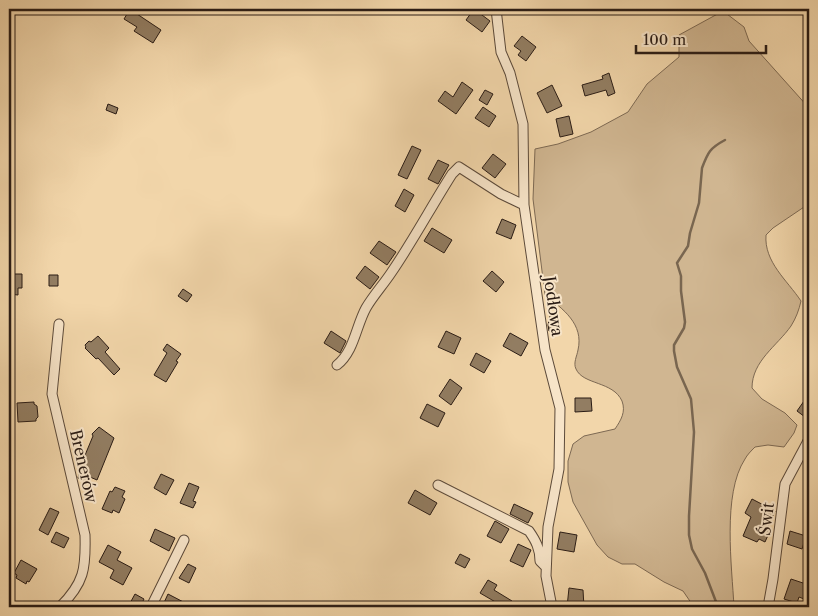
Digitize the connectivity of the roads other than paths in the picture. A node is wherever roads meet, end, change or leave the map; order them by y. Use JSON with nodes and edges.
{"nodes":[{"id":1,"x":496,"y":9,"type":"edge"},
{"id":2,"x":524,"y":205,"type":"junction"},
{"id":3,"x":59,"y":324,"type":"dead end"},
{"id":4,"x":337,"y":365,"type":"dead end"},
{"id":5,"x":809,"y":439,"type":"edge"},
{"id":6,"x":438,"y":486,"type":"dead end"},
{"id":7,"x":184,"y":540,"type":"dead end"},
{"id":8,"x":546,"y":567,"type":"junction"},
{"id":9,"x":60,"y":607,"type":"edge"},
{"id":10,"x":151,"y":607,"type":"edge"},
{"id":11,"x":552,"y":607,"type":"edge"},
{"id":12,"x":768,"y":607,"type":"edge"}],
"edges":[{"from":1,"to":2,"type":"street","name":"Jodłowa"},
{"from":2,"to":4,"type":"street"},
{"from":2,"to":8,"type":"street","name":"Jodłowa"},
{"from":3,"to":9,"type":"street","name":"Brenerów"},
{"from":5,"to":12,"type":"street","name":"Świt"},
{"from":6,"to":8,"type":"street"},
{"from":7,"to":10,"type":"street"},
{"from":8,"to":11,"type":"street","name":"Jodłowa"}]}
